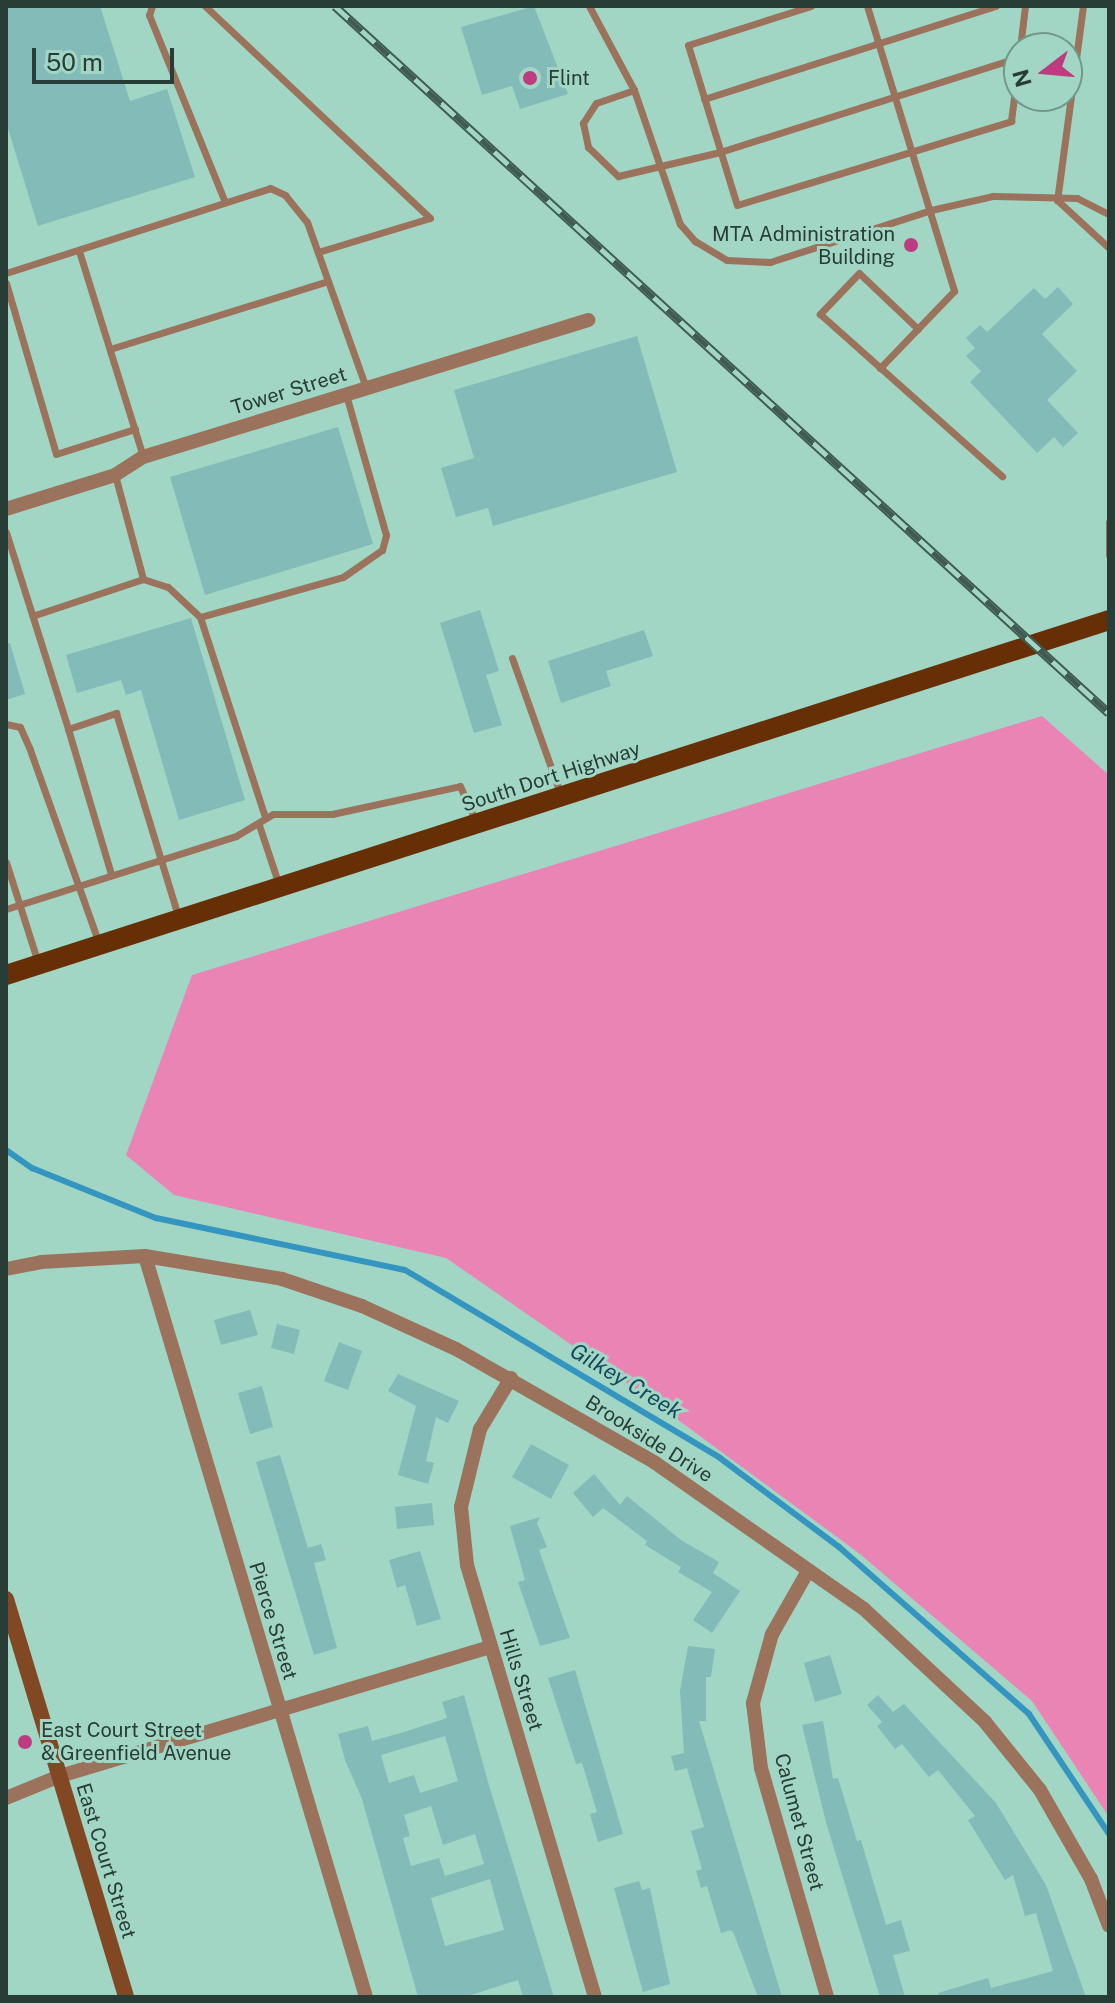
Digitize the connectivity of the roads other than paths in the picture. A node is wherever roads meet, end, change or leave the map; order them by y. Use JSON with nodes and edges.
{"nodes":[{"id":1,"x":152,"y":6,"type":"edge"},
{"id":2,"x":205,"y":6,"type":"edge"},
{"id":3,"x":589,"y":6,"type":"edge"},
{"id":4,"x":811,"y":6,"type":"edge"},
{"id":5,"x":867,"y":6,"type":"edge"},
{"id":6,"x":996,"y":6,"type":"edge"},
{"id":7,"x":1025,"y":6,"type":"edge"},
{"id":8,"x":1083,"y":6,"type":"edge"},
{"id":9,"x":1022,"y":32,"type":"edge"},
{"id":10,"x":879,"y":43,"type":"junction"},
{"id":11,"x":1003,"y":63,"type":"edge"},
{"id":12,"x":634,"y":90,"type":"junction"},
{"id":13,"x":895,"y":97,"type":"junction"},
{"id":14,"x":704,"y":99,"type":"junction"},
{"id":15,"x":1012,"y":112,"type":"edge"},
{"id":16,"x":913,"y":151,"type":"junction"},
{"id":17,"x":720,"y":152,"type":"junction"},
{"id":18,"x":659,"y":169,"type":"junction"},
{"id":19,"x":1057,"y":200,"type":"junction"},
{"id":20,"x":225,"y":202,"type":"junction"},
{"id":21,"x":931,"y":210,"type":"junction"},
{"id":22,"x":1109,"y":214,"type":"edge"},
{"id":23,"x":1109,"y":248,"type":"edge"},
{"id":24,"x":79,"y":251,"type":"junction"},
{"id":25,"x":318,"y":252,"type":"junction"},
{"id":26,"x":6,"y":273,"type":"edge"},
{"id":27,"x":328,"y":281,"type":"junction"},
{"id":28,"x":6,"y":283,"type":"edge"},
{"id":29,"x":588,"y":320,"type":"dead end"},
{"id":30,"x":918,"y":329,"type":"junction"},
{"id":31,"x":110,"y":349,"type":"junction"},
{"id":32,"x":880,"y":368,"type":"junction"},
{"id":33,"x":366,"y":388,"type":"junction"},
{"id":34,"x":346,"y":395,"type":"junction"},
{"id":35,"x":135,"y":429,"type":"junction"},
{"id":36,"x":143,"y":457,"type":"junction"},
{"id":37,"x":115,"y":475,"type":"junction"},
{"id":38,"x":1002,"y":476,"type":"dead end"},
{"id":39,"x":6,"y":509,"type":"edge"},
{"id":40,"x":1109,"y":522,"type":"edge"},
{"id":41,"x":6,"y":532,"type":"edge"},
{"id":42,"x":1109,"y":555,"type":"edge"},
{"id":43,"x":143,"y":579,"type":"junction"},
{"id":44,"x":35,"y":615,"type":"junction"},
{"id":45,"x":200,"y":617,"type":"junction"},
{"id":46,"x":1109,"y":620,"type":"edge"},
{"id":47,"x":512,"y":658,"type":"dead end"},
{"id":48,"x":6,"y":724,"type":"edge"},
{"id":49,"x":68,"y":729,"type":"junction"},
{"id":50,"x":562,"y":799,"type":"junction"},
{"id":51,"x":265,"y":817,"type":"junction"},
{"id":52,"x":259,"y":825,"type":"junction"},
{"id":53,"x":478,"y":826,"type":"junction"},
{"id":54,"x":160,"y":858,"type":"junction"},
{"id":55,"x":6,"y":862,"type":"edge"},
{"id":56,"x":111,"y":874,"type":"junction"},
{"id":57,"x":78,"y":887,"type":"junction"},
{"id":58,"x":281,"y":890,"type":"junction"},
{"id":59,"x":19,"y":905,"type":"junction"},
{"id":60,"x":6,"y":909,"type":"edge"},
{"id":61,"x":180,"y":922,"type":"junction"},
{"id":62,"x":99,"y":946,"type":"junction"},
{"id":63,"x":39,"y":965,"type":"junction"},
{"id":64,"x":6,"y":975,"type":"edge"},
{"id":65,"x":145,"y":1256,"type":"junction"},
{"id":66,"x":6,"y":1269,"type":"edge"},
{"id":67,"x":511,"y":1378,"type":"junction"},
{"id":68,"x":808,"y":1571,"type":"junction"},
{"id":69,"x":6,"y":1599,"type":"edge"},
{"id":70,"x":490,"y":1647,"type":"junction"},
{"id":71,"x":279,"y":1710,"type":"junction"},
{"id":72,"x":60,"y":1776,"type":"junction"},
{"id":73,"x":6,"y":1798,"type":"edge"},
{"id":74,"x":1109,"y":1926,"type":"edge"},
{"id":75,"x":126,"y":1997,"type":"edge"},
{"id":76,"x":366,"y":1997,"type":"edge"},
{"id":77,"x":595,"y":1997,"type":"edge"},
{"id":78,"x":827,"y":1997,"type":"edge"}],
"edges":[{"from":1,"to":20,"type":"lane"},
{"from":2,"to":25,"type":"lane"},
{"from":3,"to":12,"type":"lane"},
{"from":4,"to":14,"type":"lane"},
{"from":5,"to":10,"type":"lane"},
{"from":6,"to":10,"type":"lane"},
{"from":7,"to":9,"type":"lane"},
{"from":8,"to":19,"type":"lane"},
{"from":10,"to":13,"type":"lane"},
{"from":10,"to":14,"type":"lane"},
{"from":11,"to":13,"type":"lane"},
{"from":12,"to":18,"type":"lane"},
{"from":12,"to":18,"type":"lane"},
{"from":13,"to":16,"type":"lane"},
{"from":13,"to":17,"type":"lane"},
{"from":14,"to":17,"type":"lane"},
{"from":15,"to":16,"type":"lane"},
{"from":16,"to":17,"type":"lane"},
{"from":16,"to":21,"type":"lane"},
{"from":17,"to":18,"type":"lane"},
{"from":18,"to":21,"type":"lane"},
{"from":19,"to":21,"type":"lane"},
{"from":19,"to":22,"type":"lane"},
{"from":19,"to":23,"type":"lane"},
{"from":20,"to":24,"type":"lane"},
{"from":20,"to":25,"type":"lane"},
{"from":21,"to":30,"type":"lane"},
{"from":24,"to":26,"type":"lane"},
{"from":24,"to":31,"type":"lane"},
{"from":25,"to":27,"type":"lane"},
{"from":27,"to":31,"type":"lane"},
{"from":27,"to":33,"type":"lane"},
{"from":28,"to":35,"type":"lane"},
{"from":29,"to":33,"type":"street","name":"Tower Street"},
{"from":30,"to":32,"type":"lane"},
{"from":30,"to":32,"type":"lane"},
{"from":31,"to":35,"type":"lane"},
{"from":32,"to":38,"type":"lane"},
{"from":33,"to":34,"type":"street","name":"Tower Street"},
{"from":34,"to":36,"type":"street","name":"Tower Street"},
{"from":34,"to":45,"type":"lane"},
{"from":35,"to":36,"type":"lane"},
{"from":36,"to":37,"type":"street","name":"Tower Street"},
{"from":37,"to":39,"type":"street","name":"Tower Street"},
{"from":37,"to":43,"type":"lane"},
{"from":40,"to":42,"type":"lane"},
{"from":41,"to":44,"type":"lane"},
{"from":43,"to":44,"type":"lane"},
{"from":43,"to":45,"type":"lane"},
{"from":44,"to":49,"type":"lane"},
{"from":45,"to":51,"type":"lane"},
{"from":46,"to":50,"type":"main road","name":"South Dort Highway"},
{"from":47,"to":50,"type":"lane"},
{"from":48,"to":57,"type":"lane"},
{"from":49,"to":54,"type":"lane"},
{"from":49,"to":56,"type":"lane"},
{"from":50,"to":53,"type":"main road","name":"South Dort Highway"},
{"from":51,"to":52,"type":"lane"},
{"from":51,"to":53,"type":"lane"},
{"from":52,"to":54,"type":"lane"},
{"from":52,"to":58,"type":"lane"},
{"from":53,"to":58,"type":"main road","name":"South Dort Highway"},
{"from":54,"to":56,"type":"lane"},
{"from":54,"to":61,"type":"lane"},
{"from":55,"to":59,"type":"lane"},
{"from":56,"to":57,"type":"lane"},
{"from":57,"to":59,"type":"lane"},
{"from":57,"to":62,"type":"lane"},
{"from":58,"to":61,"type":"main road","name":"South Dort Highway"},
{"from":59,"to":60,"type":"lane"},
{"from":59,"to":63,"type":"lane"},
{"from":61,"to":62,"type":"main road","name":"South Dort Highway"},
{"from":62,"to":63,"type":"main road","name":"South Dort Highway"},
{"from":63,"to":64,"type":"main road","name":"South Dort Highway"},
{"from":65,"to":66,"type":"street","name":"Brookside Drive"},
{"from":65,"to":67,"type":"street","name":"Brookside Drive"},
{"from":65,"to":71,"type":"street","name":"Pierce Street"},
{"from":67,"to":68,"type":"street","name":"Brookside Drive"},
{"from":67,"to":70,"type":"street","name":"Hills Street"},
{"from":68,"to":74,"type":"street","name":"Brookside Drive"},
{"from":68,"to":78,"type":"street","name":"Calumet Street"},
{"from":69,"to":72,"type":"main road","name":"East Court Street"},
{"from":70,"to":71,"type":"street"},
{"from":70,"to":77,"type":"street","name":"Hills Street"},
{"from":71,"to":72,"type":"street"},
{"from":71,"to":76,"type":"street","name":"Pierce Street"},
{"from":72,"to":73,"type":"street"},
{"from":72,"to":75,"type":"main road","name":"East Court Street"}]}
